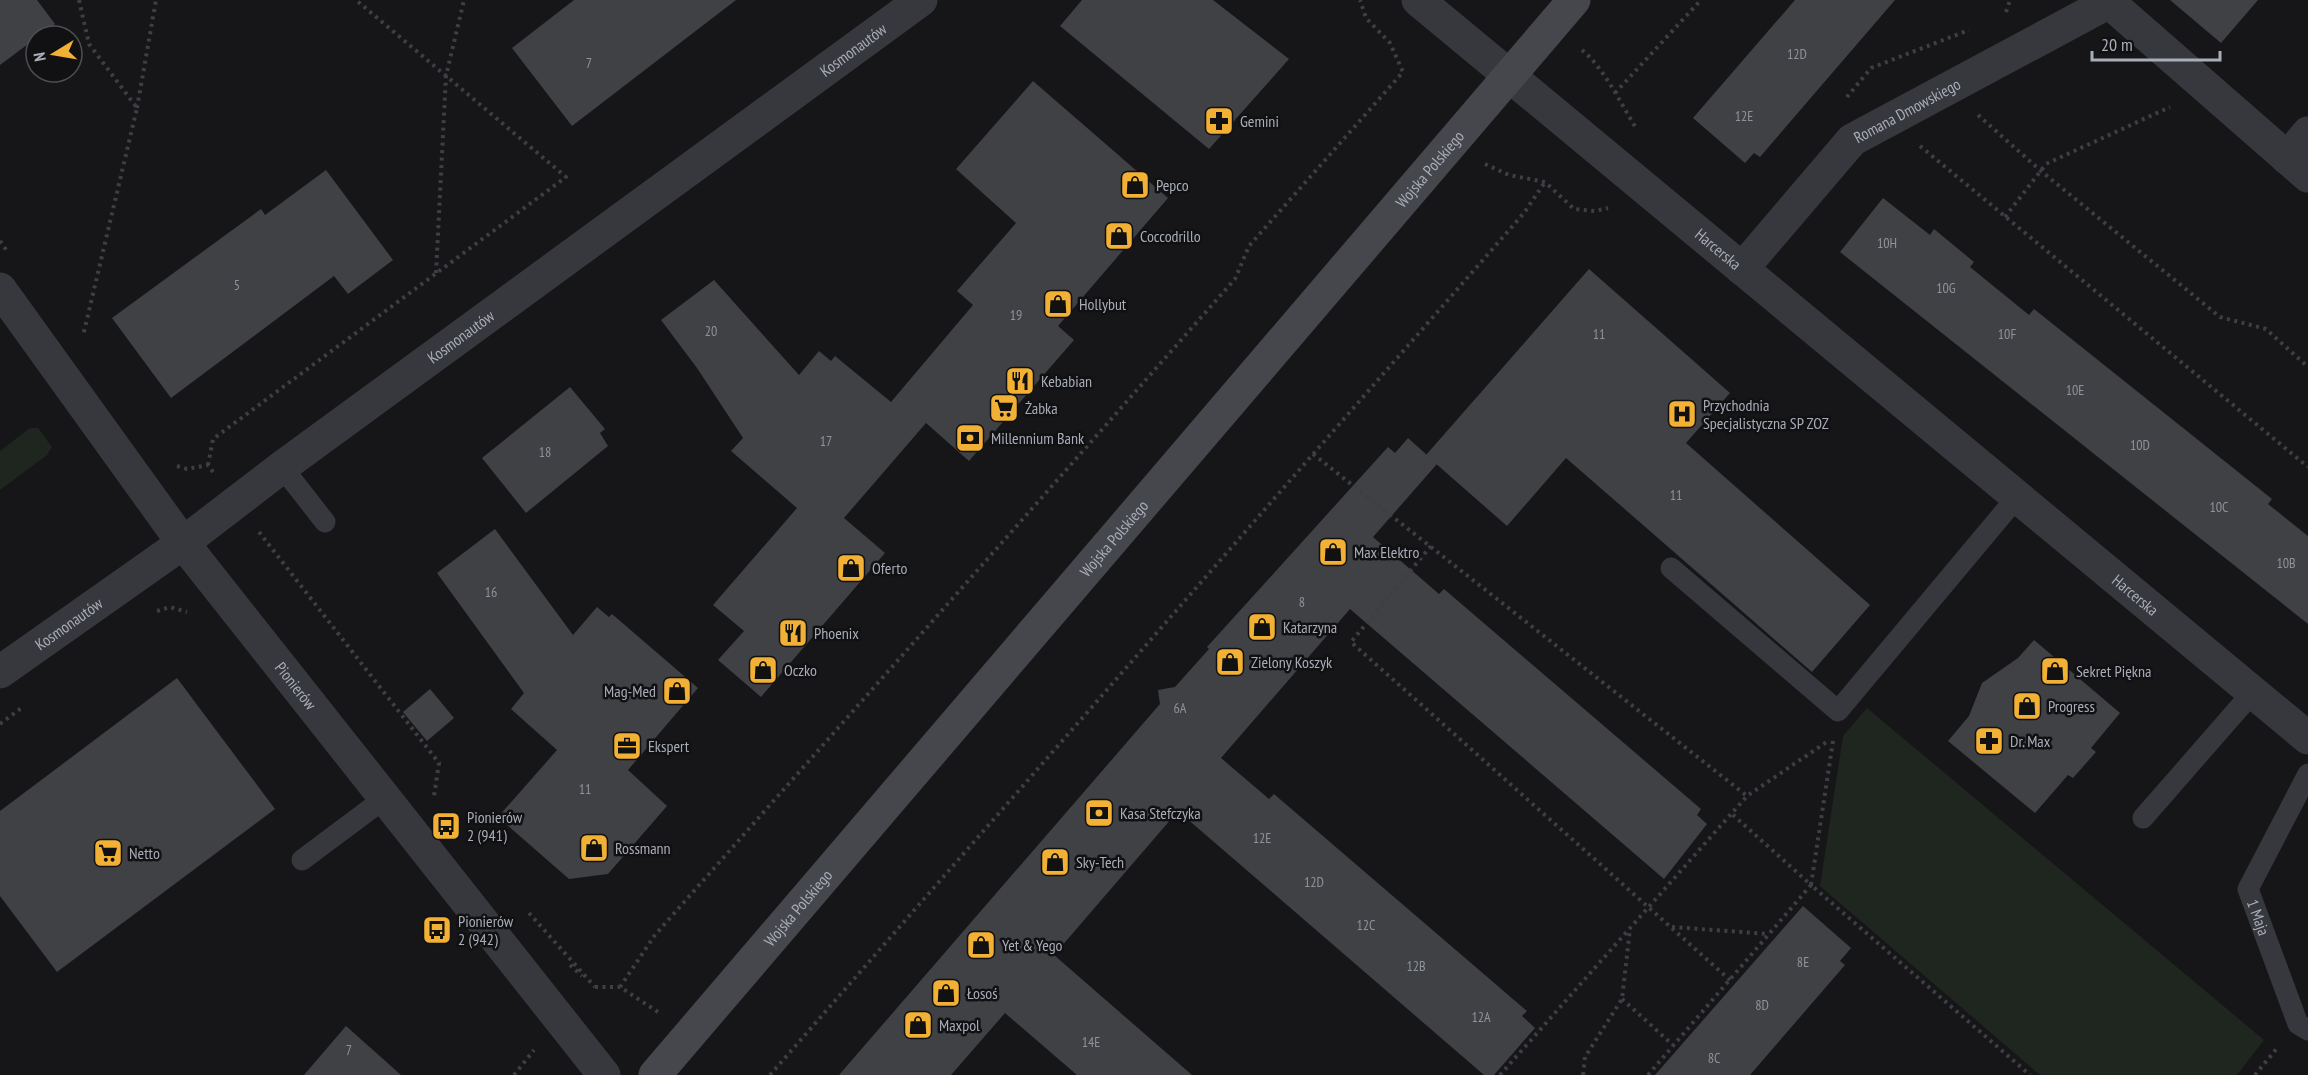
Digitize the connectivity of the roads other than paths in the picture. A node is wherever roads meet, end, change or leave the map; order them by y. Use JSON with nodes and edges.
{"nodes":[{"id":1,"x":921,"y":0,"type":"edge"},
{"id":2,"x":1418,"y":0,"type":"edge"},
{"id":3,"x":1574,"y":0,"type":"edge"},
{"id":4,"x":2112,"y":1,"type":"edge"},
{"id":5,"x":1510,"y":76,"type":"junction"},
{"id":6,"x":2301,"y":156,"type":"edge"},
{"id":7,"x":1742,"y":269,"type":"junction"},
{"id":8,"x":7,"y":274,"type":"edge"},
{"id":9,"x":282,"y":467,"type":"junction"},
{"id":10,"x":2017,"y":497,"type":"junction"},
{"id":11,"x":325,"y":522,"type":"dead end"},
{"id":12,"x":183,"y":543,"type":"junction"},
{"id":13,"x":1671,"y":568,"type":"dead end"},
{"id":14,"x":0,"y":672,"type":"edge"},
{"id":15,"x":2253,"y":692,"type":"junction"},
{"id":16,"x":2308,"y":738,"type":"edge"},
{"id":17,"x":2308,"y":774,"type":"edge"},
{"id":18,"x":385,"y":798,"type":"junction"},
{"id":19,"x":2143,"y":818,"type":"dead end"},
{"id":20,"x":302,"y":860,"type":"dead end"},
{"id":21,"x":2308,"y":1030,"type":"edge"},
{"id":22,"x":604,"y":1075,"type":"edge"},
{"id":23,"x":655,"y":1075,"type":"edge"}],
"edges":[{"from":1,"to":9,"type":"street","name":"Kosmonautów"},
{"from":2,"to":5,"type":"street","name":"Harcerska"},
{"from":3,"to":5,"type":"street","name":"Wojska Polskiego"},
{"from":4,"to":6,"type":"street"},
{"from":4,"to":7,"type":"street","name":"Romana Dmowskiego"},
{"from":5,"to":7,"type":"street","name":"Harcerska"},
{"from":5,"to":23,"type":"street","name":"Wojska Polskiego"},
{"from":7,"to":10,"type":"street","name":"Harcerska"},
{"from":8,"to":12,"type":"street","name":"Pionierów"},
{"from":9,"to":11,"type":"lane"},
{"from":9,"to":12,"type":"street","name":"Kosmonautów"},
{"from":10,"to":13,"type":"lane"},
{"from":10,"to":15,"type":"street","name":"Harcerska"},
{"from":12,"to":14,"type":"street","name":"Kosmonautów"},
{"from":12,"to":18,"type":"street","name":"Pionierów"},
{"from":15,"to":16,"type":"street","name":"Harcerska"},
{"from":15,"to":19,"type":"lane"},
{"from":17,"to":21,"type":"lane","name":"1 Maja"},
{"from":18,"to":20,"type":"lane"},
{"from":18,"to":22,"type":"street","name":"Pionierów"}]}
